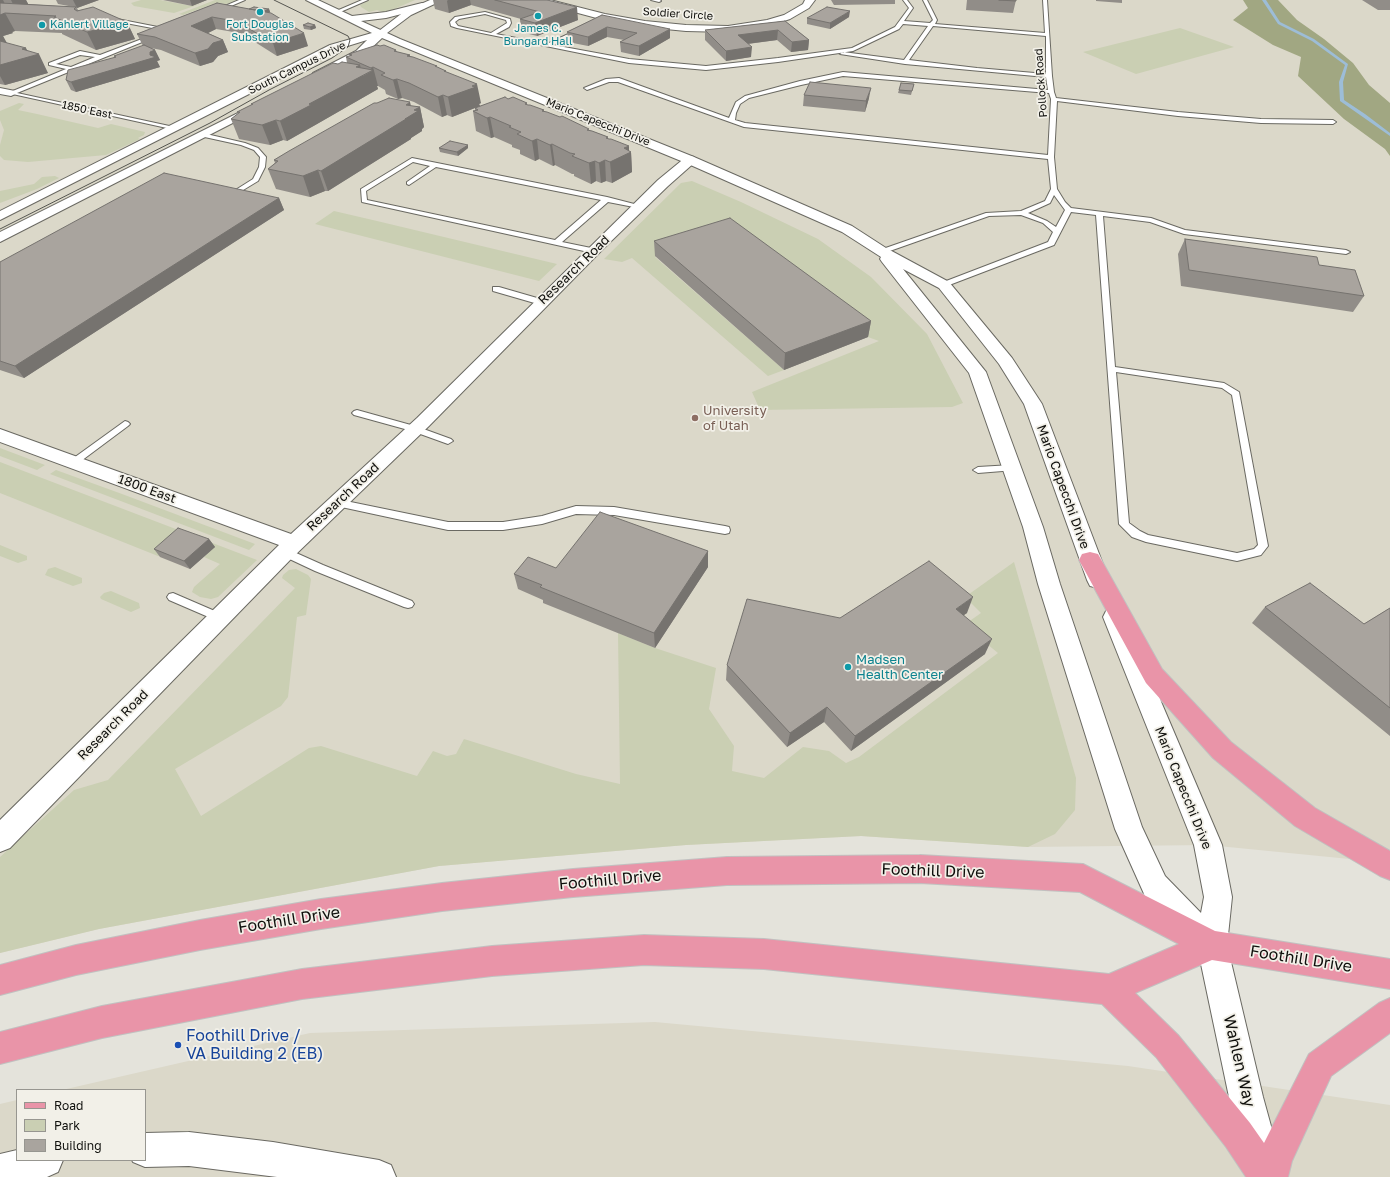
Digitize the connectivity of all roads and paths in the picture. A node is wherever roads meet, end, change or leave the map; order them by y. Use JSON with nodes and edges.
{"nodes":[{"id":1,"x":243,"y":0,"type":"edge"},
{"id":2,"x":311,"y":0,"type":"edge"},
{"id":3,"x":366,"y":0,"type":"edge"},
{"id":4,"x":438,"y":0,"type":"edge"},
{"id":5,"x":540,"y":0,"type":"edge"},
{"id":6,"x":810,"y":0,"type":"edge"},
{"id":7,"x":905,"y":0,"type":"edge"},
{"id":8,"x":925,"y":0,"type":"edge"},
{"id":9,"x":1045,"y":0,"type":"edge"},
{"id":10,"x":422,"y":6,"type":"junction"},
{"id":11,"x":336,"y":12,"type":"junction"},
{"id":12,"x":209,"y":14,"type":"edge"},
{"id":13,"x":108,"y":19,"type":"edge"},
{"id":14,"x":350,"y":19,"type":"junction"},
{"id":15,"x":901,"y":22,"type":"junction"},
{"id":16,"x":931,"y":26,"type":"junction"},
{"id":17,"x":174,"y":28,"type":"edge"},
{"id":18,"x":583,"y":28,"type":"edge"},
{"id":19,"x":168,"y":30,"type":"junction"},
{"id":20,"x":380,"y":34,"type":"junction"},
{"id":21,"x":492,"y":34,"type":"junction"},
{"id":22,"x":1048,"y":35,"type":"junction"},
{"id":23,"x":548,"y":46,"type":"junction"},
{"id":24,"x":830,"y":52,"type":"junction"},
{"id":25,"x":101,"y":58,"type":"junction"},
{"id":26,"x":905,"y":62,"type":"junction"},
{"id":27,"x":72,"y":69,"type":"junction"},
{"id":28,"x":1049,"y":76,"type":"junction"},
{"id":29,"x":305,"y":82,"type":"edge"},
{"id":30,"x":784,"y":87,"type":"junction"},
{"id":31,"x":587,"y":88,"type":"dead end"},
{"id":32,"x":805,"y":90,"type":"edge"},
{"id":33,"x":5,"y":92,"type":"edge"},
{"id":34,"x":1051,"y":92,"type":"junction"},
{"id":35,"x":1054,"y":99,"type":"junction"},
{"id":36,"x":271,"y":100,"type":"edge"},
{"id":37,"x":732,"y":120,"type":"junction"},
{"id":38,"x":1333,"y":122,"type":"dead end"},
{"id":39,"x":174,"y":129,"type":"junction"},
{"id":40,"x":202,"y":135,"type":"junction"},
{"id":41,"x":1051,"y":157,"type":"junction"},
{"id":42,"x":690,"y":160,"type":"junction"},
{"id":43,"x":435,"y":165,"type":"junction"},
{"id":44,"x":409,"y":183,"type":"dead end"},
{"id":45,"x":1054,"y":189,"type":"junction"},
{"id":46,"x":227,"y":197,"type":"edge"},
{"id":47,"x":607,"y":199,"type":"junction"},
{"id":48,"x":639,"y":206,"type":"junction"},
{"id":49,"x":1069,"y":210,"type":"junction"},
{"id":50,"x":1022,"y":213,"type":"junction"},
{"id":51,"x":1099,"y":213,"type":"junction"},
{"id":52,"x":0,"y":216,"type":"edge"},
{"id":53,"x":1057,"y":231,"type":"junction"},
{"id":54,"x":0,"y":238,"type":"edge"},
{"id":55,"x":556,"y":243,"type":"junction"},
{"id":56,"x":593,"y":251,"type":"junction"},
{"id":57,"x":882,"y":251,"type":"junction"},
{"id":58,"x":1346,"y":252,"type":"dead end"},
{"id":59,"x":944,"y":285,"type":"junction"},
{"id":60,"x":496,"y":289,"type":"dead end"},
{"id":61,"x":541,"y":302,"type":"junction"},
{"id":62,"x":1111,"y":369,"type":"junction"},
{"id":63,"x":357,"y":413,"type":"dead end"},
{"id":64,"x":125,"y":424,"type":"dead end"},
{"id":65,"x":415,"y":429,"type":"junction"},
{"id":66,"x":0,"y":435,"type":"edge"},
{"id":67,"x":448,"y":441,"type":"dead end"},
{"id":68,"x":74,"y":462,"type":"junction"},
{"id":69,"x":1012,"y":468,"type":"junction"},
{"id":70,"x":978,"y":470,"type":"dead end"},
{"id":71,"x":336,"y":503,"type":"junction"},
{"id":72,"x":725,"y":530,"type":"dead end"},
{"id":73,"x":289,"y":548,"type":"junction"},
{"id":74,"x":1090,"y":560,"type":"junction"},
{"id":75,"x":173,"y":597,"type":"dead end"},
{"id":76,"x":408,"y":604,"type":"dead end"},
{"id":77,"x":220,"y":618,"type":"junction"},
{"id":78,"x":0,"y":839,"type":"edge"},
{"id":79,"x":1390,"y":866,"type":"edge"},
{"id":80,"x":1212,"y":945,"type":"junction"},
{"id":81,"x":1390,"y":974,"type":"edge"},
{"id":82,"x":0,"y":980,"type":"edge"},
{"id":83,"x":1109,"y":989,"type":"junction"},
{"id":84,"x":1390,"y":1014,"type":"edge"},
{"id":85,"x":0,"y":1048,"type":"edge"},
{"id":86,"x":146,"y":1150,"type":"edge"},
{"id":87,"x":42,"y":1161,"type":"edge"},
{"id":88,"x":270,"y":1168,"type":"edge"},
{"id":89,"x":0,"y":1171,"type":"edge"},
{"id":90,"x":379,"y":1177,"type":"edge"},
{"id":91,"x":1268,"y":1177,"type":"edge"}],
"edges":[{"from":1,"to":12,"type":"lane"},
{"from":2,"to":11,"type":"street","name":"Mario Capecchi Drive"},
{"from":3,"to":11,"type":"lane"},
{"from":4,"to":10,"type":"street"},
{"from":5,"to":6,"type":"street","name":"Soldier Circle"},
{"from":7,"to":15,"type":"lane"},
{"from":8,"to":16,"type":"lane"},
{"from":9,"to":22,"type":"lane","name":"Pollock Road"},
{"from":10,"to":14,"type":"street"},
{"from":10,"to":20,"type":"street"},
{"from":11,"to":14,"type":"street","name":"Mario Capecchi Drive"},
{"from":13,"to":19,"type":"lane"},
{"from":14,"to":20,"type":"street","name":"Mario Capecchi Drive"},
{"from":15,"to":16,"type":"lane"},
{"from":15,"to":24,"type":"lane"},
{"from":16,"to":22,"type":"lane"},
{"from":16,"to":26,"type":"lane"},
{"from":17,"to":19,"type":"lane"},
{"from":18,"to":23,"type":"lane"},
{"from":19,"to":25,"type":"lane"},
{"from":20,"to":29,"type":"street","name":"South Campus Drive"},
{"from":20,"to":39,"type":"street","name":"South Campus Drive"},
{"from":20,"to":42,"type":"street","name":"Mario Capecchi Drive"},
{"from":21,"to":21,"type":"lane"},
{"from":21,"to":23,"type":"lane"},
{"from":22,"to":28,"type":"lane","name":"Pollock Road"},
{"from":23,"to":24,"type":"lane"},
{"from":24,"to":26,"type":"lane"},
{"from":25,"to":27,"type":"lane"},
{"from":25,"to":27,"type":"lane"},
{"from":26,"to":28,"type":"lane"},
{"from":27,"to":33,"type":"lane"},
{"from":28,"to":34,"type":"lane","name":"Pollock Road"},
{"from":30,"to":32,"type":"lane"},
{"from":30,"to":34,"type":"lane"},
{"from":30,"to":37,"type":"lane"},
{"from":31,"to":37,"type":"lane"},
{"from":33,"to":39,"type":"lane","name":"1850 East"},
{"from":34,"to":35,"type":"lane","name":"Pollock Road"},
{"from":35,"to":38,"type":"lane"},
{"from":35,"to":41,"type":"lane","name":"Pollock Road"},
{"from":36,"to":40,"type":"street","name":"South Campus Drive"},
{"from":37,"to":41,"type":"lane"},
{"from":39,"to":52,"type":"street","name":"South Campus Drive"},
{"from":40,"to":46,"type":"lane"},
{"from":40,"to":54,"type":"street","name":"South Campus Drive"},
{"from":41,"to":45,"type":"lane","name":"Pollock Road"},
{"from":42,"to":48,"type":"street","name":"Research Road"},
{"from":42,"to":57,"type":"street","name":"Mario Capecchi Drive"},
{"from":43,"to":44,"type":"lane"},
{"from":43,"to":47,"type":"lane"},
{"from":43,"to":55,"type":"lane"},
{"from":45,"to":49,"type":"lane"},
{"from":45,"to":50,"type":"lane"},
{"from":47,"to":48,"type":"lane"},
{"from":47,"to":55,"type":"lane"},
{"from":48,"to":56,"type":"street","name":"Research Road"},
{"from":49,"to":51,"type":"lane"},
{"from":49,"to":53,"type":"lane"},
{"from":50,"to":53,"type":"lane"},
{"from":50,"to":57,"type":"lane"},
{"from":51,"to":58,"type":"lane"},
{"from":51,"to":62,"type":"lane"},
{"from":53,"to":59,"type":"lane"},
{"from":55,"to":56,"type":"lane"},
{"from":56,"to":61,"type":"street","name":"Research Road"},
{"from":57,"to":59,"type":"street","name":"Mario Capecchi Drive"},
{"from":57,"to":69,"type":"street","name":"Mario Capecchi Drive"},
{"from":59,"to":74,"type":"street","name":"Mario Capecchi Drive"},
{"from":60,"to":61,"type":"lane"},
{"from":61,"to":65,"type":"street","name":"Research Road"},
{"from":62,"to":62,"type":"lane"},
{"from":63,"to":65,"type":"lane"},
{"from":64,"to":68,"type":"lane"},
{"from":65,"to":67,"type":"lane"},
{"from":65,"to":71,"type":"street","name":"Research Road"},
{"from":66,"to":68,"type":"street","name":"1800 East"},
{"from":68,"to":73,"type":"street","name":"1800 East"},
{"from":69,"to":70,"type":"lane"},
{"from":69,"to":80,"type":"street","name":"Mario Capecchi Drive"},
{"from":71,"to":72,"type":"lane"},
{"from":71,"to":73,"type":"street","name":"Research Road"},
{"from":73,"to":76,"type":"lane"},
{"from":73,"to":77,"type":"street","name":"Research Road"},
{"from":74,"to":79,"type":"main road"},
{"from":74,"to":80,"type":"street","name":"Mario Capecchi Drive"},
{"from":75,"to":77,"type":"lane"},
{"from":77,"to":78,"type":"street","name":"Research Road"},
{"from":80,"to":81,"type":"main road","name":"Foothill Drive"},
{"from":80,"to":82,"type":"main road","name":"Foothill Drive"},
{"from":80,"to":83,"type":"main road"},
{"from":80,"to":91,"type":"street","name":"Wahlen Way"},
{"from":83,"to":85,"type":"main road"},
{"from":83,"to":91,"type":"main road"},
{"from":84,"to":91,"type":"main road"},
{"from":86,"to":88,"type":"street"},
{"from":87,"to":89,"type":"street"},
{"from":88,"to":90,"type":"street"}]}
